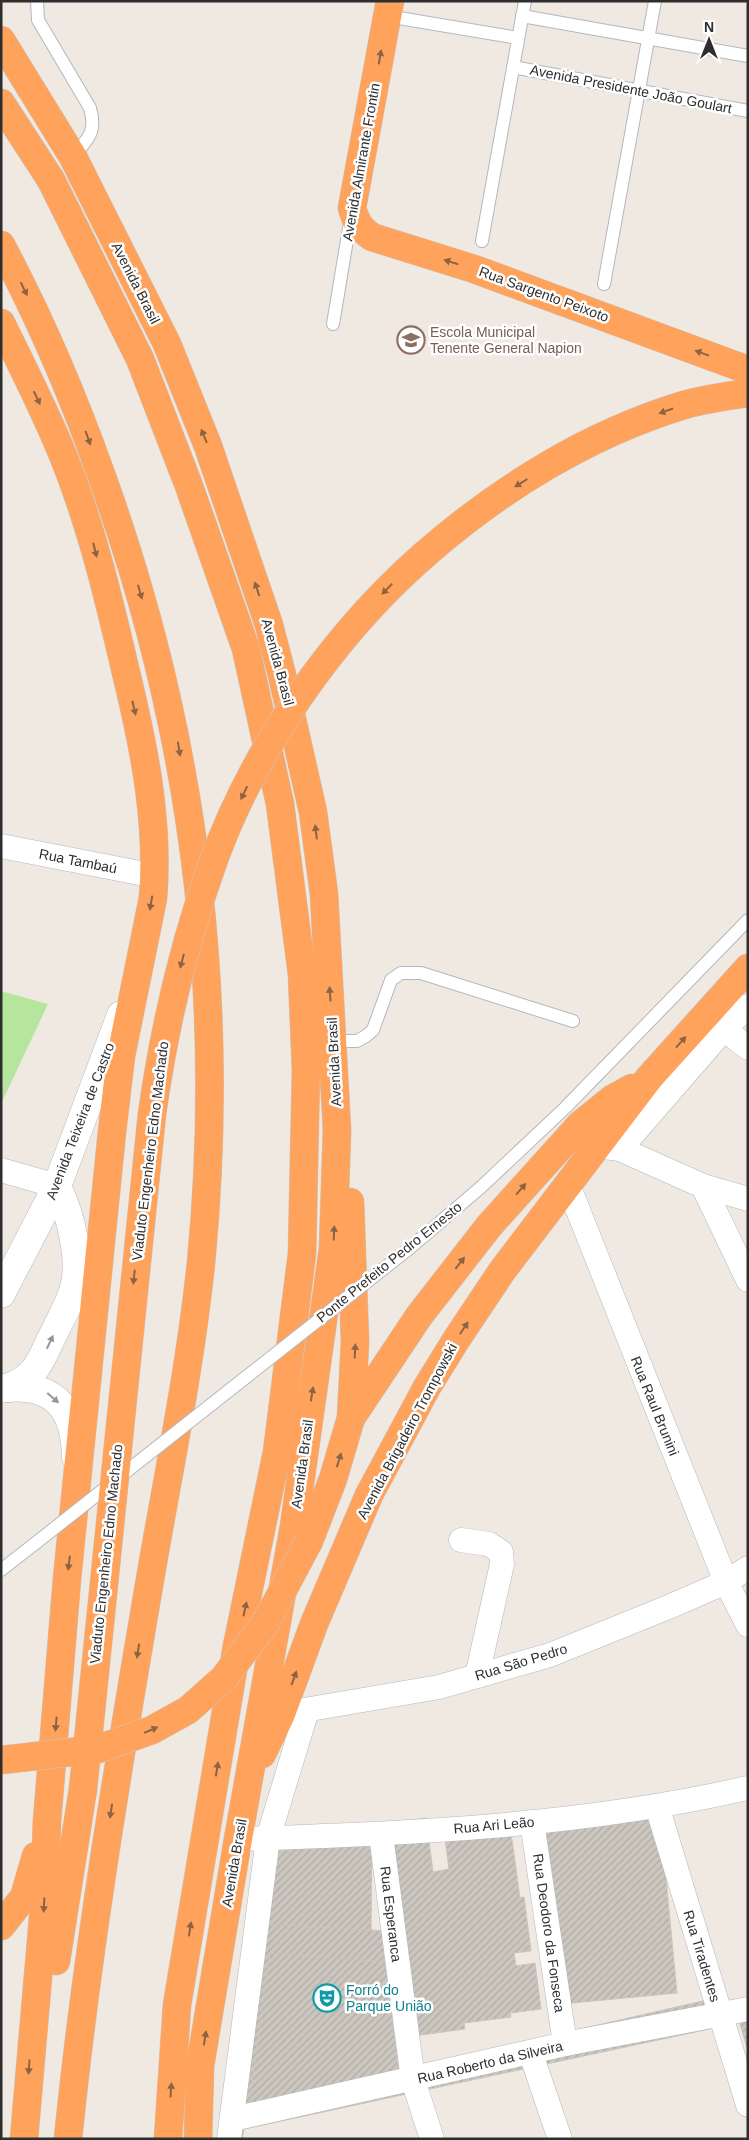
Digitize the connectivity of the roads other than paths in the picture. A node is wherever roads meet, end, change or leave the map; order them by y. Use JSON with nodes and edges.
{"nodes":[{"id":1,"x":37,"y":1,"type":"edge"},
{"id":2,"x":525,"y":1,"type":"edge"},
{"id":3,"x":655,"y":1,"type":"edge"},
{"id":4,"x":388,"y":9,"type":"edge"},
{"id":5,"x":522,"y":16,"type":"junction"},
{"id":6,"x":518,"y":38,"type":"junction"},
{"id":7,"x":648,"y":38,"type":"junction"},
{"id":8,"x":1,"y":40,"type":"edge"},
{"id":9,"x":748,"y":56,"type":"edge"},
{"id":10,"x":513,"y":67,"type":"junction"},
{"id":11,"x":639,"y":90,"type":"junction"},
{"id":12,"x":1,"y":103,"type":"edge"},
{"id":13,"x":748,"y":111,"type":"edge"},
{"id":14,"x":72,"y":157,"type":"junction"},
{"id":15,"x":352,"y":208,"type":"junction"},
{"id":16,"x":482,"y":241,"type":"dead end"},
{"id":17,"x":1,"y":245,"type":"edge"},
{"id":18,"x":604,"y":284,"type":"dead end"},
{"id":19,"x":1,"y":323,"type":"edge"},
{"id":20,"x":333,"y":324,"type":"dead end"},
{"id":21,"x":12,"y":363,"type":"edge"},
{"id":22,"x":748,"y":370,"type":"edge"},
{"id":23,"x":748,"y":393,"type":"edge"},
{"id":24,"x":1,"y":846,"type":"edge"},
{"id":25,"x":155,"y":876,"type":"junction"},
{"id":26,"x":748,"y":920,"type":"edge"},
{"id":27,"x":138,"y":972,"type":"junction"},
{"id":28,"x":745,"y":975,"type":"edge"},
{"id":29,"x":748,"y":1006,"type":"edge"},
{"id":30,"x":573,"y":1021,"type":"dead end"},
{"id":31,"x":724,"y":1029,"type":"junction"},
{"id":32,"x":333,"y":1041,"type":"junction"},
{"id":33,"x":748,"y":1048,"type":"edge"},
{"id":34,"x":649,"y":1078,"type":"junction"},
{"id":35,"x":337,"y":1130,"type":"junction"},
{"id":36,"x":608,"y":1147,"type":"junction"},
{"id":37,"x":1,"y":1170,"type":"edge"},
{"id":38,"x":568,"y":1185,"type":"junction"},
{"id":39,"x":57,"y":1186,"type":"junction"},
{"id":40,"x":704,"y":1186,"type":"junction"},
{"id":41,"x":748,"y":1199,"type":"edge"},
{"id":42,"x":23,"y":1251,"type":"junction"},
{"id":43,"x":75,"y":1275,"type":"junction"},
{"id":44,"x":748,"y":1280,"type":"edge"},
{"id":45,"x":1,"y":1294,"type":"edge"},
{"id":46,"x":4,"y":1389,"type":"edge"},
{"id":47,"x":351,"y":1418,"type":"junction"},
{"id":48,"x":77,"y":1497,"type":"junction"},
{"id":49,"x":461,"y":1540,"type":"dead end"},
{"id":50,"x":748,"y":1568,"type":"edge"},
{"id":51,"x":1,"y":1570,"type":"edge"},
{"id":52,"x":726,"y":1582,"type":"junction"},
{"id":53,"x":748,"y":1626,"type":"edge"},
{"id":54,"x":478,"y":1676,"type":"junction"},
{"id":55,"x":294,"y":1712,"type":"junction"},
{"id":56,"x":1,"y":1760,"type":"edge"},
{"id":57,"x":748,"y":1788,"type":"edge"},
{"id":58,"x":82,"y":1797,"type":"junction"},
{"id":59,"x":657,"y":1806,"type":"junction"},
{"id":60,"x":47,"y":1821,"type":"junction"},
{"id":61,"x":532,"y":1822,"type":"junction"},
{"id":62,"x":239,"y":1831,"type":"junction"},
{"id":63,"x":381,"y":1835,"type":"junction"},
{"id":64,"x":268,"y":1838,"type":"junction"},
{"id":65,"x":1,"y":1926,"type":"edge"},
{"id":66,"x":748,"y":2008,"type":"edge"},
{"id":67,"x":719,"y":2012,"type":"junction"},
{"id":68,"x":565,"y":2044,"type":"junction"},
{"id":69,"x":531,"y":2054,"type":"junction"},
{"id":70,"x":412,"y":2080,"type":"junction"},
{"id":71,"x":748,"y":2105,"type":"edge"},
{"id":72,"x":231,"y":2129,"type":"edge"},
{"id":73,"x":24,"y":2139,"type":"edge"},
{"id":74,"x":40,"y":2139,"type":"edge"},
{"id":75,"x":52,"y":2139,"type":"edge"},
{"id":76,"x":68,"y":2139,"type":"edge"},
{"id":77,"x":168,"y":2139,"type":"edge"},
{"id":78,"x":198,"y":2139,"type":"edge"},
{"id":79,"x":432,"y":2139,"type":"edge"},
{"id":80,"x":560,"y":2139,"type":"edge"}],
"edges":[{"from":1,"to":14,"type":"lane"},
{"from":2,"to":5,"type":"lane","name":"Avenida Presidente João Goulart"},
{"from":3,"to":7,"type":"lane"},
{"from":4,"to":6,"type":"lane"},
{"from":15,"to":4,"type":"highway","name":"Avenida Almirante Frontin","one_way":true},
{"from":5,"to":6,"type":"lane","name":"Avenida Presidente João Goulart"},
{"from":5,"to":7,"type":"lane"},
{"from":6,"to":10,"type":"lane","name":"Avenida Presidente João Goulart"},
{"from":7,"to":9,"type":"lane"},
{"from":7,"to":11,"type":"lane"},
{"from":8,"to":14,"type":"highway","name":"Avenida Brasil"},
{"from":10,"to":11,"type":"lane","name":"Avenida Presidente João Goulart"},
{"from":10,"to":16,"type":"lane"},
{"from":11,"to":13,"type":"lane","name":"Avenida Presidente João Goulart"},
{"from":11,"to":18,"type":"lane"},
{"from":77,"to":12,"type":"highway","name":"Avenida Brasil","one_way":true},
{"from":32,"to":14,"type":"highway","name":"Avenida Brasil","one_way":true},
{"from":15,"to":20,"type":"lane","name":"Avenida Almirante Frontin"},
{"from":22,"to":15,"type":"highway","name":"Rua Sargento Peixoto","one_way":true},
{"from":17,"to":76,"type":"highway","one_way":true},
{"from":19,"to":21,"type":"highway"},
{"from":21,"to":25,"type":"highway","one_way":true},
{"from":23,"to":58,"type":"highway","name":"Viaduto Engenheiro Edno Machado","one_way":true,"bridge":true},
{"from":24,"to":25,"type":"street","name":"Rua Tambaú"},
{"from":25,"to":27,"type":"highway","one_way":true},
{"from":26,"to":51,"type":"lane","name":"Ponte Prefeito Pedro Ernesto","bridge":true},
{"from":27,"to":39,"type":"street","name":"Avenida Teixeira de Castro"},
{"from":27,"to":48,"type":"highway"},
{"from":34,"to":28,"type":"highway","name":"Avenida Brigadeiro Trompowski","one_way":true},
{"from":29,"to":31,"type":"street"},
{"from":30,"to":32,"type":"lane"},
{"from":31,"to":33,"type":"street"},
{"from":31,"to":36,"type":"street"},
{"from":32,"to":35,"type":"highway","name":"Avenida Brasil"},
{"from":34,"to":36,"type":"highway","name":"Avenida Brigadeiro Trompowski"},
{"from":47,"to":34,"type":"highway","one_way":true},
{"from":47,"to":35,"type":"highway","one_way":true},
{"from":62,"to":35,"type":"highway","name":"Avenida Brasil","one_way":true},
{"from":36,"to":38,"type":"highway","name":"Avenida Brigadeiro Trompowski"},
{"from":36,"to":40,"type":"street"},
{"from":37,"to":39,"type":"street"},
{"from":38,"to":52,"type":"street","name":"Rua Raul Brunini"},
{"from":55,"to":38,"type":"highway","name":"Avenida Brigadeiro Trompowski","one_way":true},
{"from":39,"to":42,"type":"street","name":"Avenida Teixeira de Castro"},
{"from":39,"to":43,"type":"street"},
{"from":40,"to":41,"type":"street"},
{"from":40,"to":44,"type":"street"},
{"from":42,"to":43,"type":"street"},
{"from":42,"to":45,"type":"street","name":"Avenida Teixeira de Castro"},
{"from":46,"to":43,"type":"street","one_way":true},
{"from":46,"to":48,"type":"street","one_way":true},
{"from":56,"to":47,"type":"highway","one_way":true,"bridge":true},
{"from":48,"to":60,"type":"highway","one_way":true},
{"from":49,"to":54,"type":"street"},
{"from":50,"to":52,"type":"street","name":"Rua São Pedro"},
{"from":52,"to":53,"type":"street","name":"Rua Raul Brunini"},
{"from":52,"to":54,"type":"street","name":"Rua São Pedro"},
{"from":54,"to":55,"type":"street","name":"Rua São Pedro"},
{"from":55,"to":62,"type":"highway","name":"Avenida Brigadeiro Trompowski"},
{"from":55,"to":64,"type":"street"},
{"from":57,"to":59,"type":"street","name":"Rua Ari Leão"},
{"from":58,"to":74,"type":"highway"},
{"from":58,"to":75,"type":"highway"},
{"from":59,"to":61,"type":"street","name":"Rua Ari Leão"},
{"from":59,"to":67,"type":"street","name":"Rua Tiradentes"},
{"from":60,"to":65,"type":"highway"},
{"from":60,"to":73,"type":"highway","one_way":true},
{"from":61,"to":63,"type":"street","name":"Rua Ari Leão"},
{"from":61,"to":68,"type":"street","name":"Rua Deodoro da Fonseca"},
{"from":62,"to":64,"type":"street","name":"Rua Ari Leão"},
{"from":78,"to":62,"type":"highway","name":"Avenida Brasil","one_way":true},
{"from":63,"to":64,"type":"street","name":"Rua Ari Leão"},
{"from":63,"to":70,"type":"street","name":"Rua Esperanca"},
{"from":64,"to":72,"type":"street"},
{"from":66,"to":67,"type":"street","name":"Rua Roberto da Silveira"},
{"from":67,"to":68,"type":"street","name":"Rua Roberto da Silveira"},
{"from":67,"to":71,"type":"street","name":"Rua Tiradentes"},
{"from":68,"to":69,"type":"street","name":"Rua Roberto da Silveira"},
{"from":69,"to":70,"type":"street","name":"Rua Roberto da Silveira"},
{"from":69,"to":80,"type":"street"},
{"from":70,"to":72,"type":"street","name":"Rua Roberto da Silveira"},
{"from":70,"to":79,"type":"street","name":"Rua Esperanca"}]}
